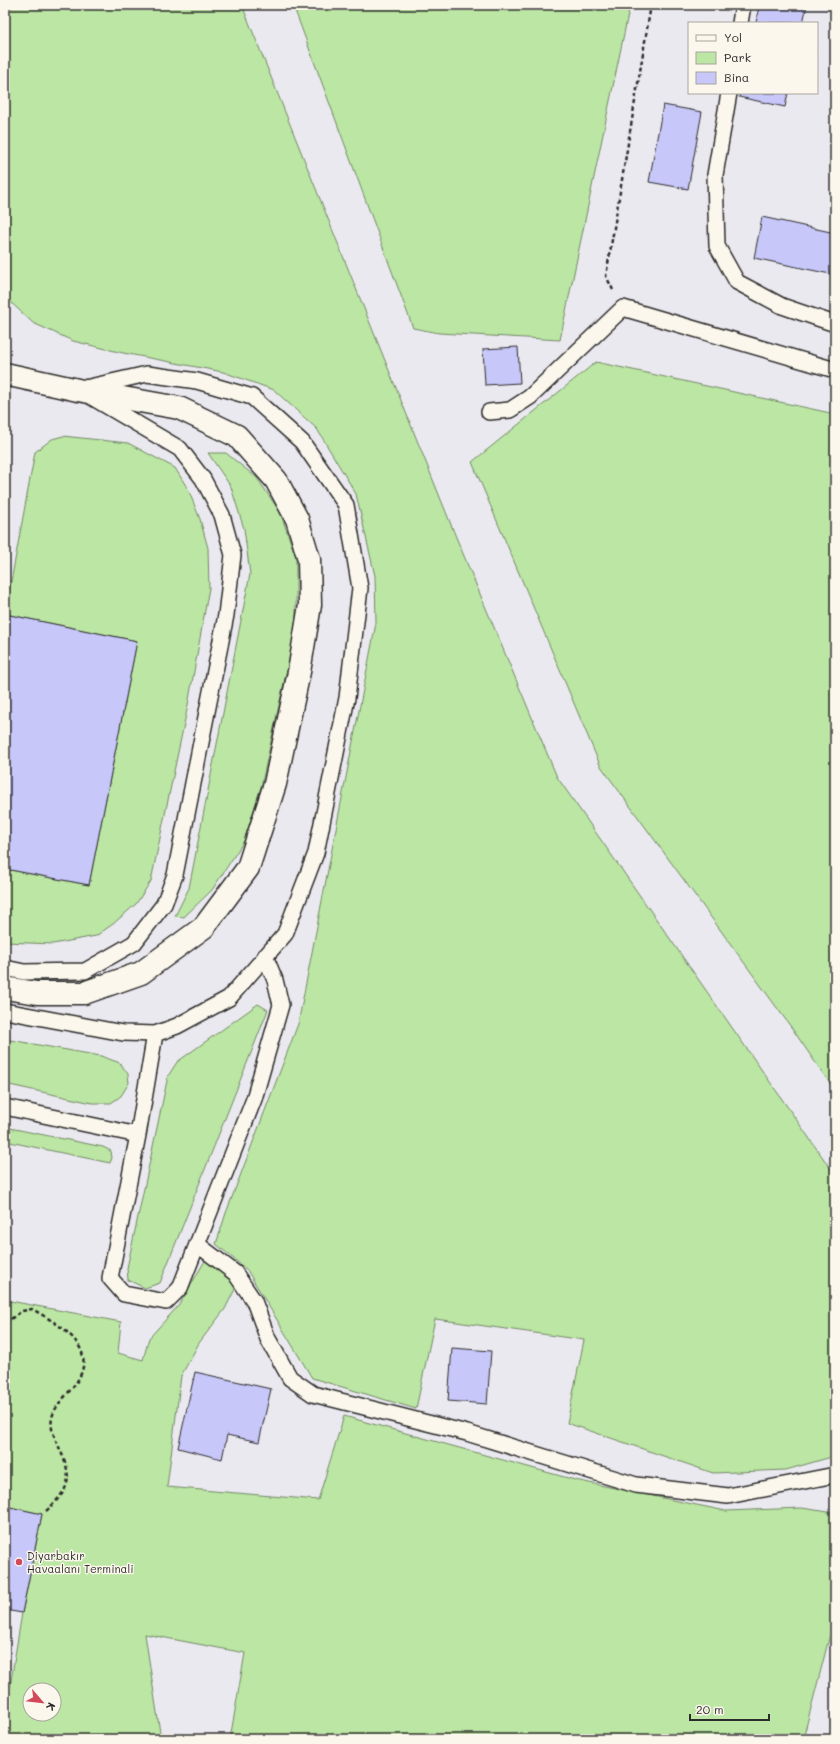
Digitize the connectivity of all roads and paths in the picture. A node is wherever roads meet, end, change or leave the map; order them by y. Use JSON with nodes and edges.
{"nodes":[{"id":1,"x":651,"y":5,"type":"edge"},
{"id":2,"x":743,"y":5,"type":"edge"},
{"id":3,"x":740,"y":22,"type":"edge"},
{"id":4,"x":729,"y":94,"type":"edge"},
{"id":5,"x":623,"y":308,"type":"junction"},
{"id":6,"x":835,"y":324,"type":"edge"},
{"id":7,"x":835,"y":370,"type":"edge"},
{"id":8,"x":5,"y":374,"type":"edge"},
{"id":9,"x":78,"y":390,"type":"junction"},
{"id":10,"x":489,"y":412,"type":"dead end"},
{"id":11,"x":265,"y":956,"type":"junction"},
{"id":12,"x":5,"y":968,"type":"edge"},
{"id":13,"x":5,"y":988,"type":"edge"},
{"id":14,"x":5,"y":1011,"type":"edge"},
{"id":15,"x":155,"y":1034,"type":"junction"},
{"id":16,"x":5,"y":1108,"type":"edge"},
{"id":17,"x":138,"y":1135,"type":"junction"},
{"id":18,"x":198,"y":1244,"type":"junction"},
{"id":19,"x":5,"y":1323,"type":"edge"},
{"id":20,"x":835,"y":1475,"type":"edge"},
{"id":21,"x":46,"y":1512,"type":"dead end"}],
"edges":[{"from":1,"to":5,"type":"path"},
{"from":2,"to":3,"type":"lane"},
{"from":4,"to":6,"type":"lane"},
{"from":5,"to":7,"type":"lane"},
{"from":5,"to":10,"type":"lane"},
{"from":8,"to":9,"type":"main road"},
{"from":9,"to":11,"type":"lane"},
{"from":9,"to":12,"type":"lane"},
{"from":9,"to":13,"type":"main road"},
{"from":11,"to":15,"type":"lane"},
{"from":11,"to":18,"type":"lane"},
{"from":14,"to":15,"type":"lane"},
{"from":15,"to":17,"type":"lane"},
{"from":16,"to":17,"type":"lane"},
{"from":17,"to":18,"type":"lane"},
{"from":18,"to":20,"type":"lane"},
{"from":19,"to":21,"type":"path"}]}
